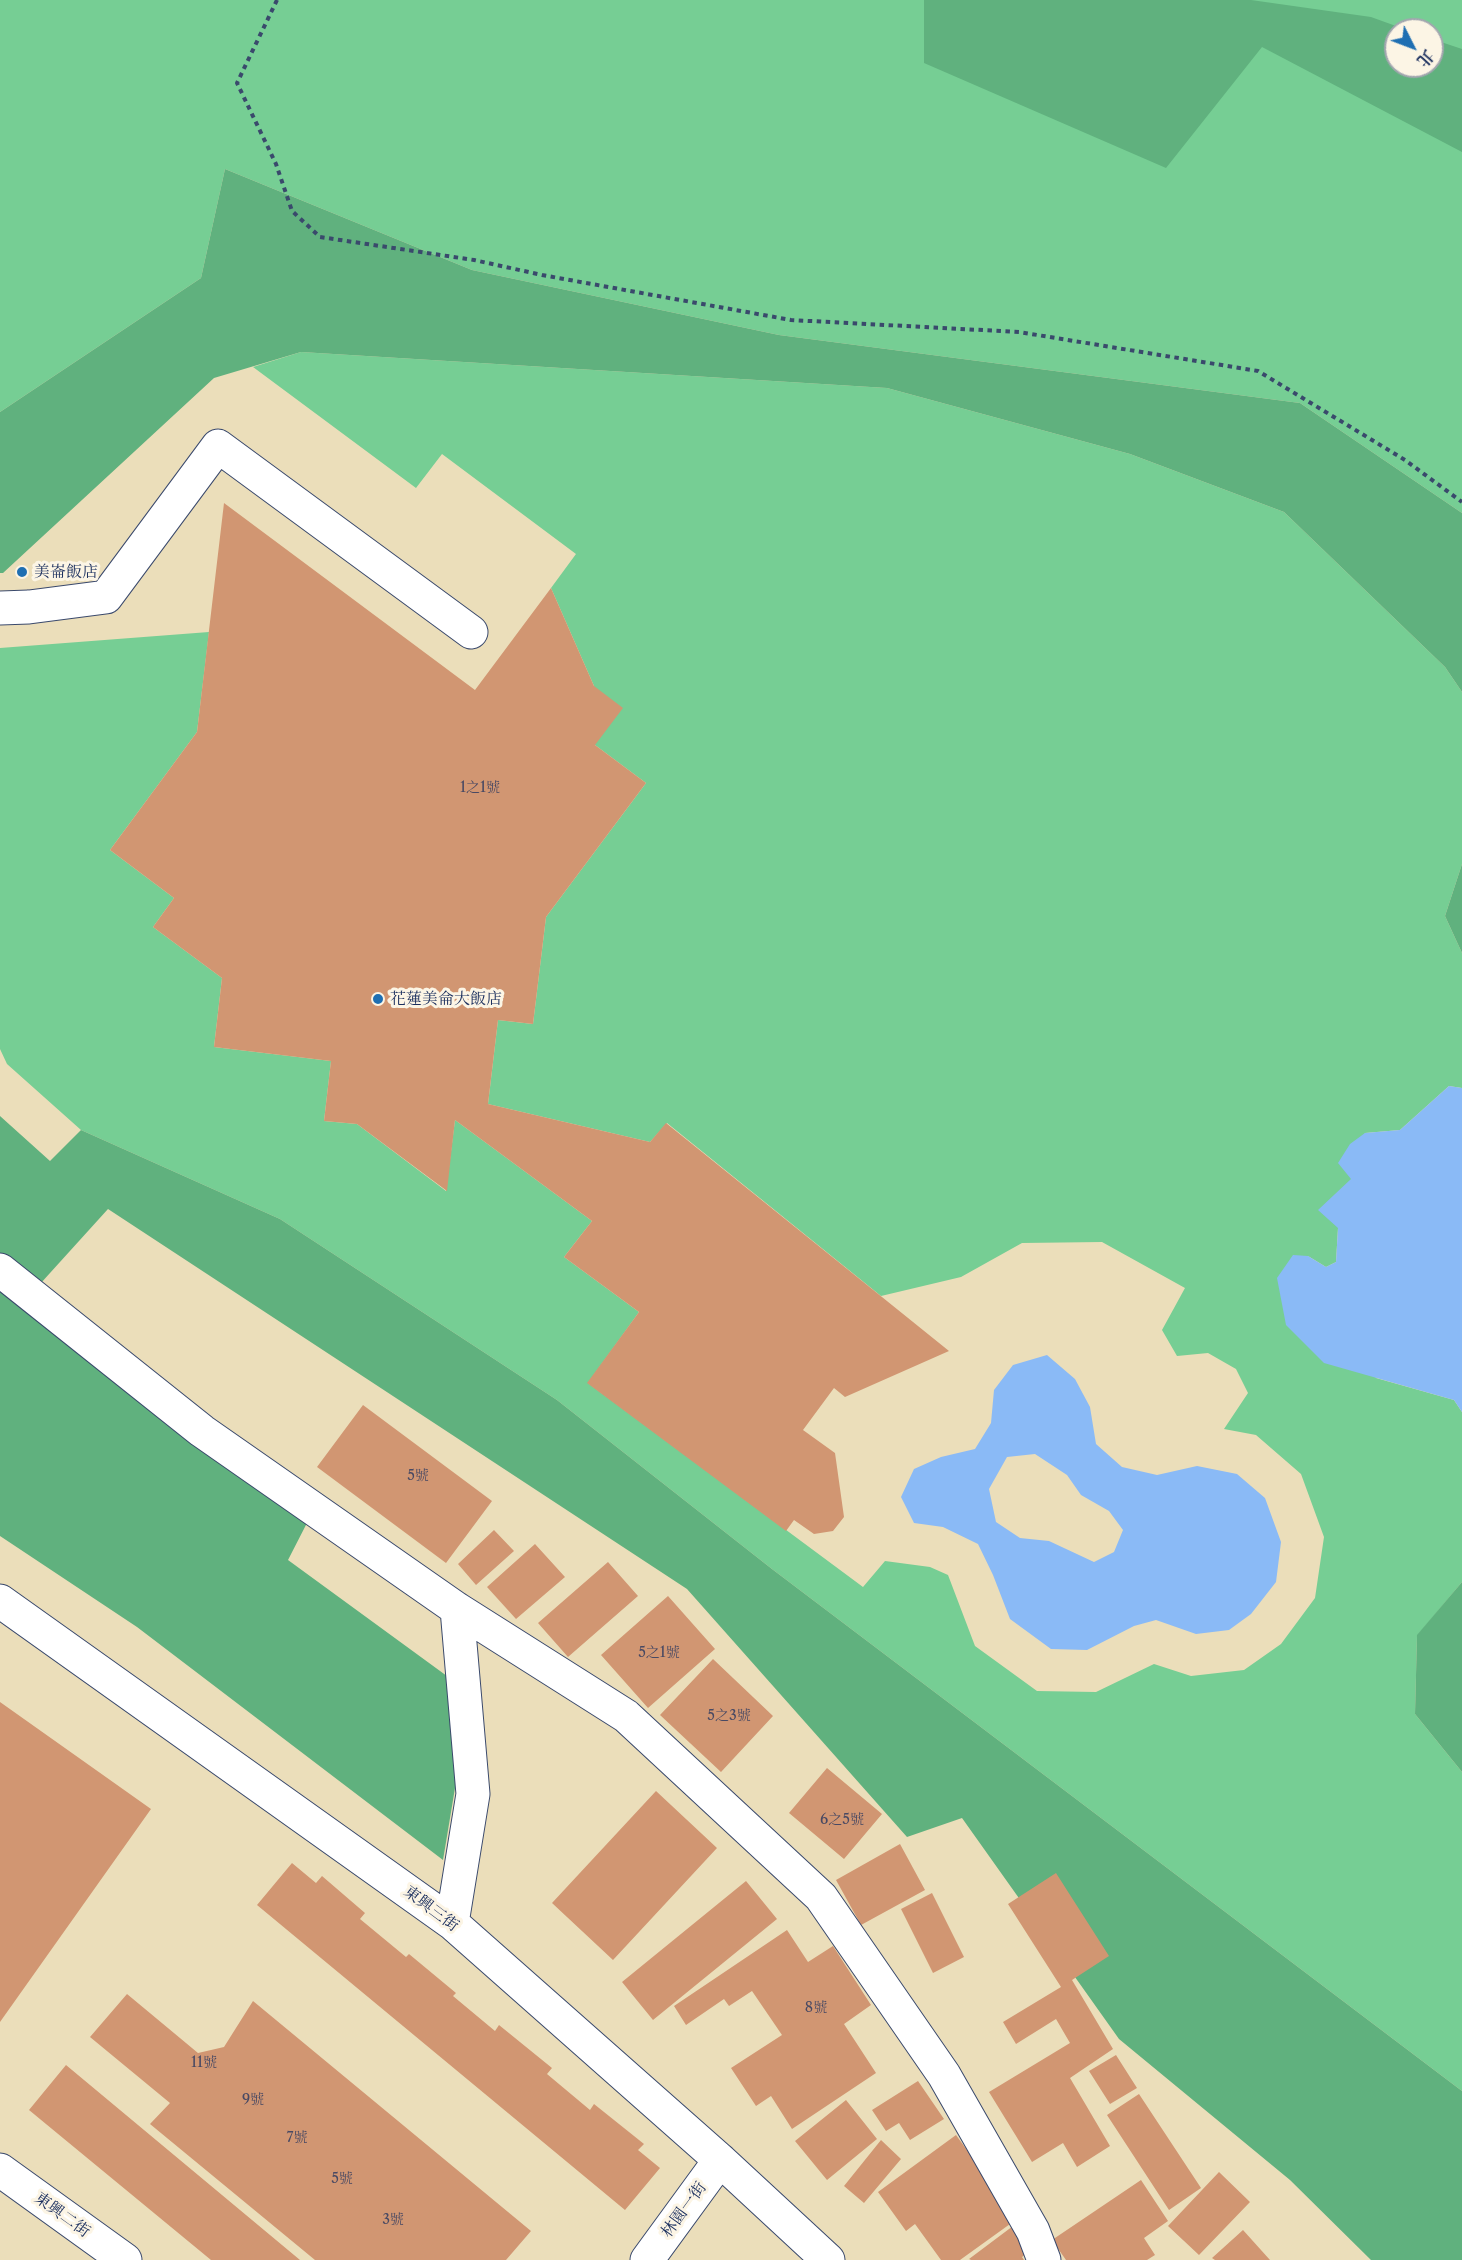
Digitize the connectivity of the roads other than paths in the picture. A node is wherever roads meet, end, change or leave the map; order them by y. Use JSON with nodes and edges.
{"nodes":[{"id":1,"x":0,"y":608,"type":"edge"},
{"id":2,"x":471,"y":632,"type":"dead end"},
{"id":3,"x":0,"y":1270,"type":"edge"},
{"id":4,"x":0,"y":1601,"type":"edge"},
{"id":5,"x":457,"y":1609,"type":"junction"},
{"id":6,"x":452,"y":1923,"type":"junction"},
{"id":7,"x":720,"y":2160,"type":"junction"},
{"id":8,"x":0,"y":2170,"type":"edge"},
{"id":9,"x":124,"y":2260,"type":"edge"},
{"id":10,"x":647,"y":2260,"type":"edge"},
{"id":11,"x":828,"y":2260,"type":"edge"},
{"id":12,"x":1044,"y":2260,"type":"edge"}],
"edges":[{"from":1,"to":2,"type":"street"},
{"from":3,"to":5,"type":"street"},
{"from":4,"to":6,"type":"street","name":"東興三街"},
{"from":5,"to":6,"type":"street"},
{"from":5,"to":12,"type":"street"},
{"from":6,"to":7,"type":"street","name":"東興三街"},
{"from":7,"to":10,"type":"street","name":"林園一街"},
{"from":7,"to":11,"type":"street","name":"東興三街"},
{"from":8,"to":9,"type":"street","name":"東興二街"}]}
